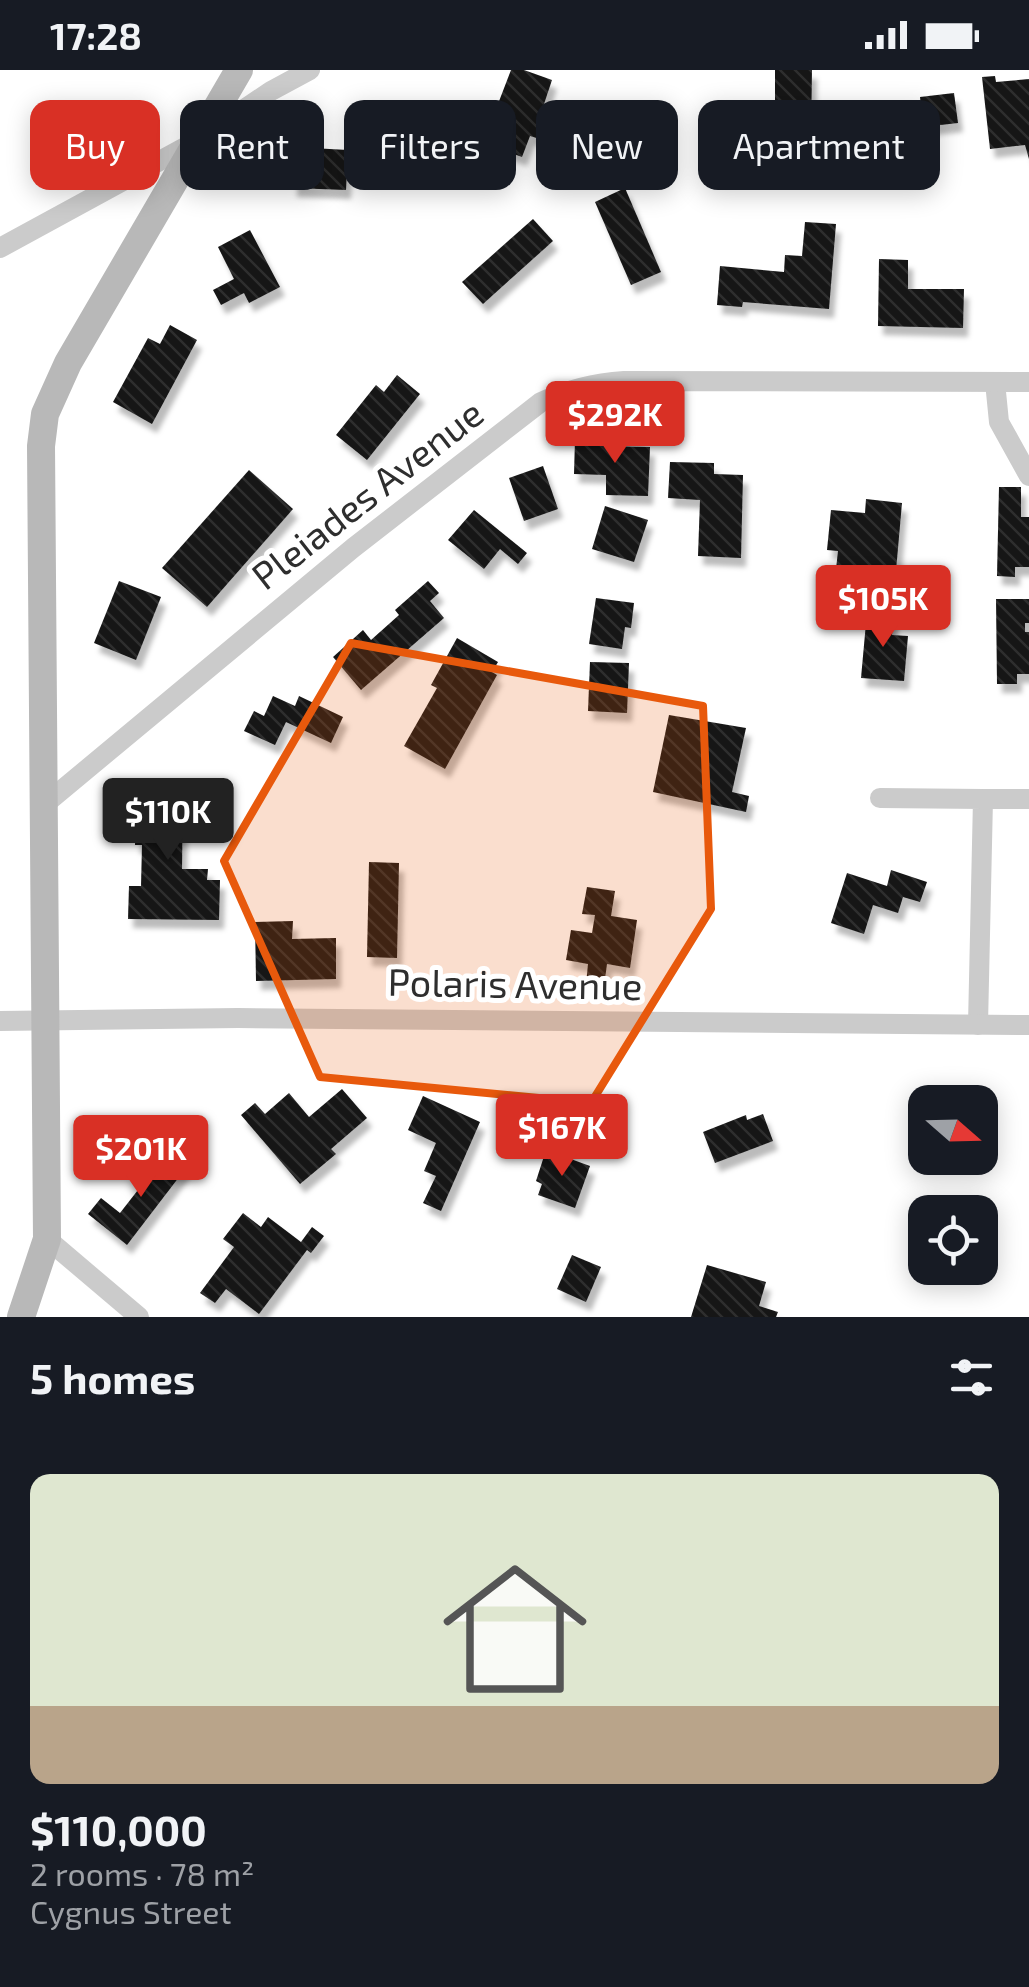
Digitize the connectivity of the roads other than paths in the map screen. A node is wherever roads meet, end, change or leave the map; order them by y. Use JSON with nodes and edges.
{"nodes":[{"id":1,"x":239,"y":70,"type":"edge"},
{"id":2,"x":310,"y":70,"type":"edge"},
{"id":3,"x":222,"y":100,"type":"edge"},
{"id":4,"x":258,"y":100,"type":"edge"},
{"id":5,"x":180,"y":150,"type":"edge"},
{"id":6,"x":180,"y":173,"type":"edge"},
{"id":7,"x":0,"y":248,"type":"edge"},
{"id":8,"x":995,"y":382,"type":"junction"},
{"id":9,"x":1029,"y":382,"type":"edge"},
{"id":10,"x":1029,"y":476,"type":"edge"},
{"id":11,"x":880,"y":798,"type":"dead end"},
{"id":12,"x":983,"y":799,"type":"junction"},
{"id":13,"x":1029,"y":799,"type":"edge"},
{"id":14,"x":45,"y":804,"type":"junction"},
{"id":15,"x":0,"y":1021,"type":"edge"},
{"id":16,"x":44,"y":1021,"type":"junction"},
{"id":17,"x":978,"y":1025,"type":"junction"},
{"id":18,"x":1029,"y":1025,"type":"edge"},
{"id":19,"x":47,"y":1240,"type":"junction"},
{"id":20,"x":21,"y":1317,"type":"edge"},
{"id":21,"x":139,"y":1317,"type":"edge"}],
"edges":[{"from":1,"to":3,"type":"street"},
{"from":2,"to":4,"type":"street"},
{"from":5,"to":7,"type":"street"},
{"from":6,"to":14,"type":"street"},
{"from":8,"to":9,"type":"street","name":"Pleiades Avenue"},
{"from":8,"to":10,"type":"street"},
{"from":8,"to":14,"type":"street","name":"Pleiades Avenue"},
{"from":11,"to":12,"type":"street"},
{"from":12,"to":13,"type":"street"},
{"from":12,"to":17,"type":"street"},
{"from":14,"to":16,"type":"street"},
{"from":15,"to":16,"type":"street","name":"Polaris Avenue"},
{"from":16,"to":17,"type":"street","name":"Polaris Avenue"},
{"from":16,"to":19,"type":"street"},
{"from":17,"to":18,"type":"street","name":"Polaris Avenue"},
{"from":19,"to":20,"type":"street"},
{"from":19,"to":21,"type":"street"}]}
